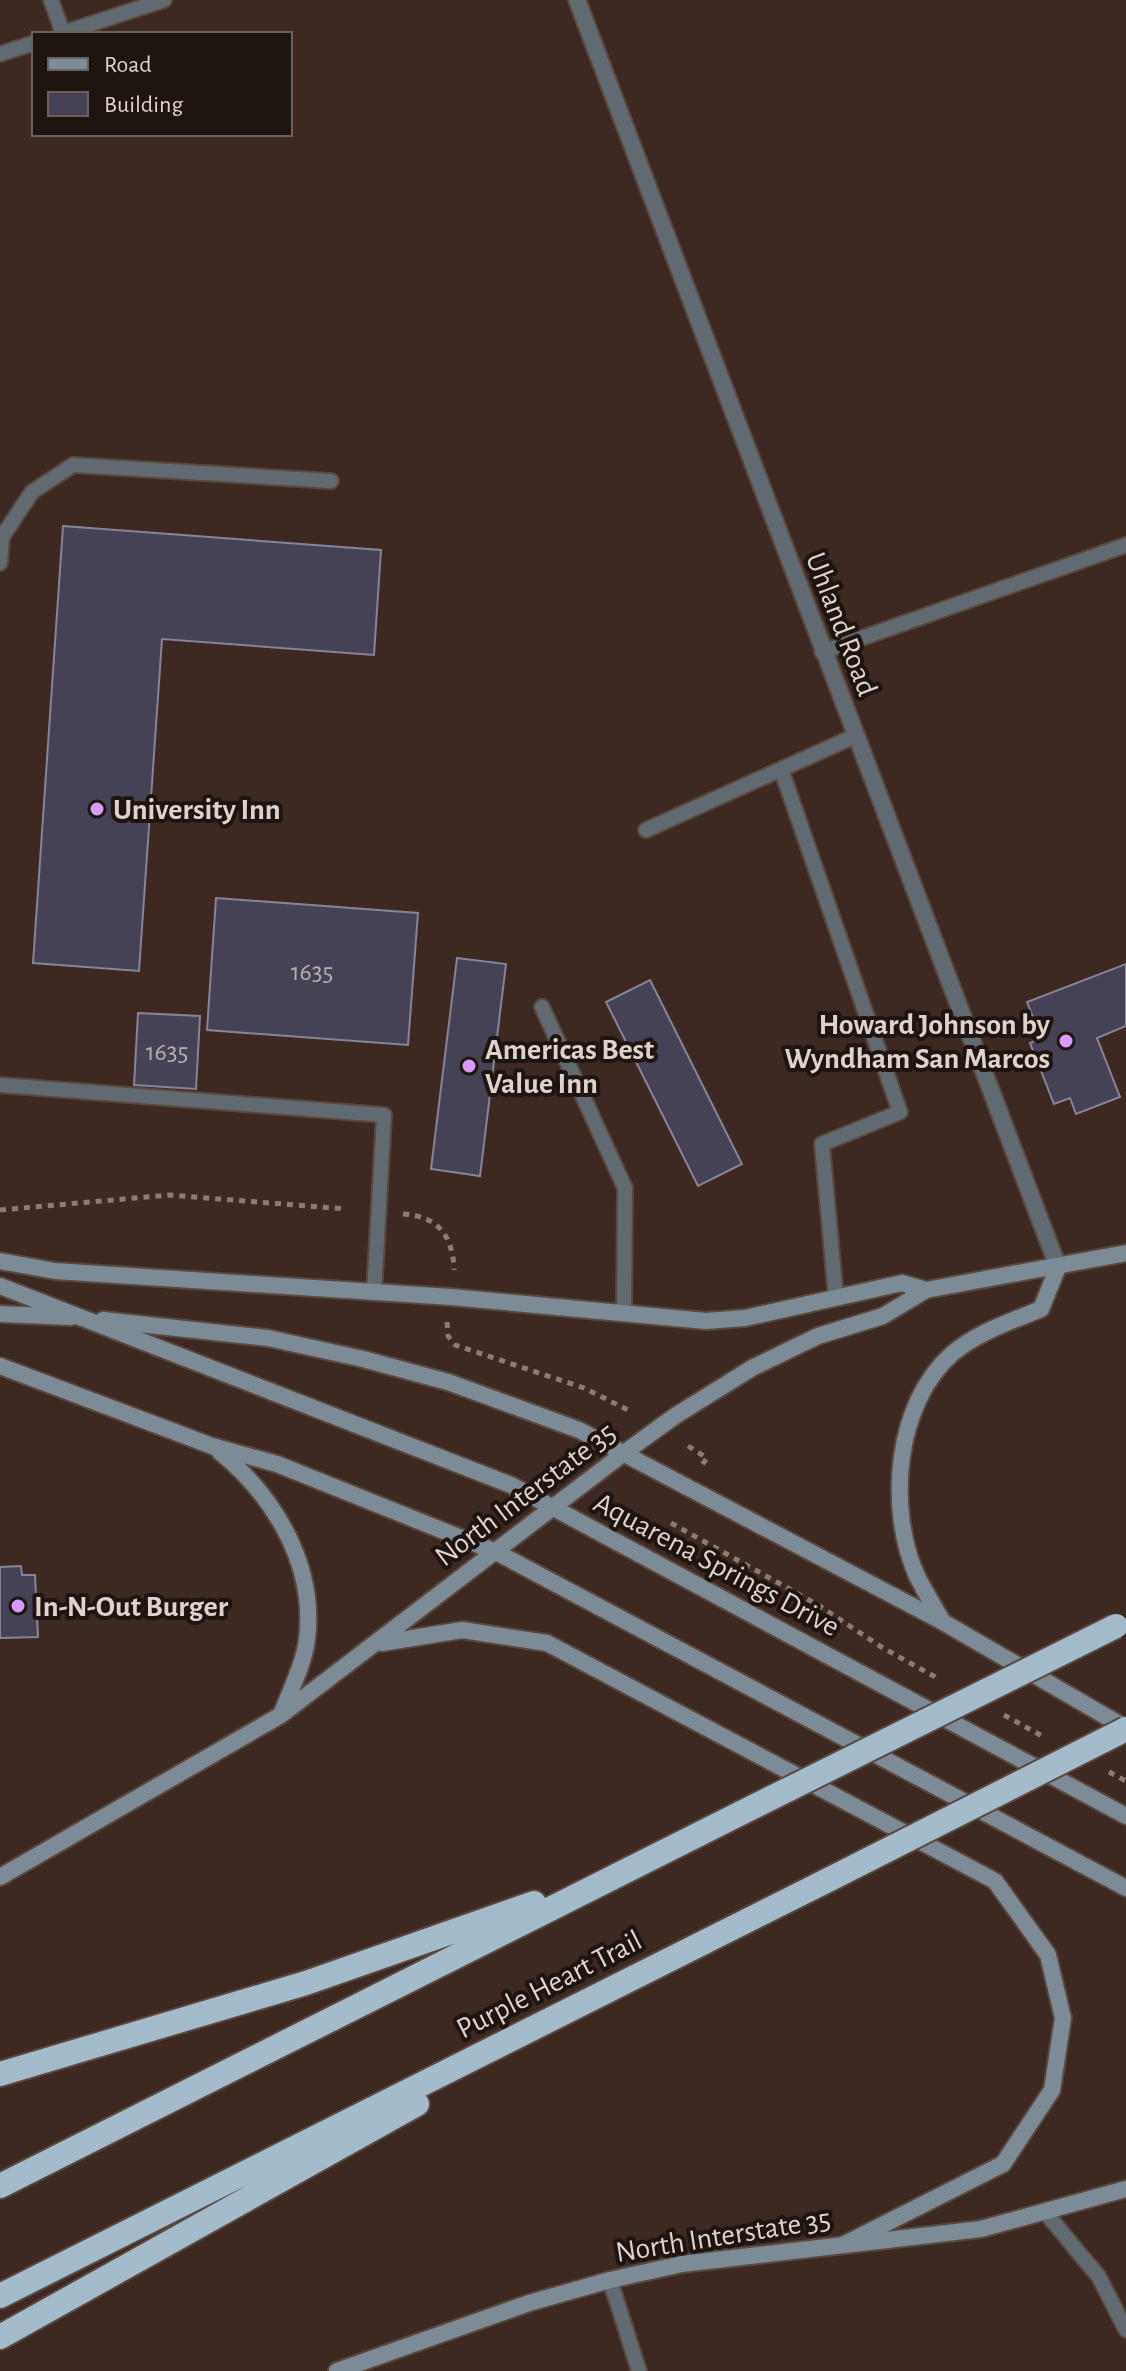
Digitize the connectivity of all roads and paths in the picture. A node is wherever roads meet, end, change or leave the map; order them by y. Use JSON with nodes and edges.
{"nodes":[{"id":1,"x":51,"y":0,"type":"edge"},
{"id":2,"x":164,"y":0,"type":"edge"},
{"id":3,"x":577,"y":0,"type":"edge"},
{"id":4,"x":60,"y":32,"type":"edge"},
{"id":5,"x":67,"y":32,"type":"edge"},
{"id":6,"x":32,"y":44,"type":"edge"},
{"id":7,"x":0,"y":54,"type":"edge"},
{"id":8,"x":331,"y":481,"type":"dead end"},
{"id":9,"x":1126,"y":545,"type":"edge"},
{"id":10,"x":0,"y":563,"type":"edge"},
{"id":11,"x":822,"y":652,"type":"junction"},
{"id":12,"x":855,"y":736,"type":"junction"},
{"id":13,"x":781,"y":769,"type":"junction"},
{"id":14,"x":646,"y":830,"type":"dead end"},
{"id":15,"x":542,"y":1007,"type":"dead end"},
{"id":16,"x":0,"y":1085,"type":"edge"},
{"id":17,"x":346,"y":1209,"type":"dead end"},
{"id":18,"x":0,"y":1210,"type":"edge"},
{"id":19,"x":403,"y":1214,"type":"dead end"},
{"id":20,"x":1126,"y":1253,"type":"edge"},
{"id":21,"x":0,"y":1261,"type":"edge"},
{"id":22,"x":1058,"y":1267,"type":"junction"},
{"id":23,"x":454,"y":1275,"type":"dead end"},
{"id":24,"x":0,"y":1286,"type":"edge"},
{"id":25,"x":926,"y":1290,"type":"junction"},
{"id":26,"x":374,"y":1293,"type":"junction"},
{"id":27,"x":836,"y":1298,"type":"junction"},
{"id":28,"x":624,"y":1313,"type":"junction"},
{"id":29,"x":0,"y":1314,"type":"edge"},
{"id":30,"x":80,"y":1317,"type":"junction"},
{"id":31,"x":447,"y":1322,"type":"dead end"},
{"id":32,"x":0,"y":1366,"type":"edge"},
{"id":33,"x":630,"y":1411,"type":"dead end"},
{"id":34,"x":212,"y":1446,"type":"junction"},
{"id":35,"x":688,"y":1446,"type":"dead end"},
{"id":36,"x":624,"y":1453,"type":"junction"},
{"id":37,"x":698,"y":1471,"type":"dead end"},
{"id":38,"x":553,"y":1506,"type":"junction"},
{"id":39,"x":671,"y":1523,"type":"dead end"},
{"id":40,"x":496,"y":1552,"type":"junction"},
{"id":41,"x":943,"y":1622,"type":"junction"},
{"id":42,"x":1121,"y":1623,"type":"edge"},
{"id":43,"x":379,"y":1643,"type":"junction"},
{"id":44,"x":950,"y":1685,"type":"dead end"},
{"id":45,"x":991,"y":1707,"type":"dead end"},
{"id":46,"x":281,"y":1715,"type":"junction"},
{"id":47,"x":1126,"y":1729,"type":"edge"},
{"id":48,"x":1058,"y":1744,"type":"dead end"},
{"id":49,"x":1099,"y":1767,"type":"dead end"},
{"id":50,"x":1126,"y":1781,"type":"edge"},
{"id":51,"x":1126,"y":1816,"type":"edge"},
{"id":52,"x":624,"y":1872,"type":"junction"},
{"id":53,"x":0,"y":1877,"type":"edge"},
{"id":54,"x":1126,"y":1888,"type":"edge"},
{"id":55,"x":715,"y":1937,"type":"junction"},
{"id":56,"x":0,"y":2074,"type":"edge"},
{"id":57,"x":0,"y":2186,"type":"edge"},
{"id":58,"x":1126,"y":2189,"type":"edge"},
{"id":59,"x":1045,"y":2212,"type":"junction"},
{"id":60,"x":843,"y":2245,"type":"junction"},
{"id":61,"x":610,"y":2280,"type":"junction"},
{"id":62,"x":0,"y":2296,"type":"edge"},
{"id":63,"x":1126,"y":2330,"type":"edge"},
{"id":64,"x":0,"y":2337,"type":"edge"},
{"id":65,"x":337,"y":2371,"type":"edge"},
{"id":66,"x":639,"y":2371,"type":"edge"}],
"edges":[{"from":1,"to":4,"type":"lane"},
{"from":2,"to":5,"type":"lane"},
{"from":3,"to":11,"type":"street","name":"Uhland Road"},
{"from":6,"to":7,"type":"lane"},
{"from":8,"to":10,"type":"lane"},
{"from":9,"to":11,"type":"lane"},
{"from":11,"to":12,"type":"street","name":"Uhland Road"},
{"from":12,"to":13,"type":"lane"},
{"from":12,"to":22,"type":"street","name":"Uhland Road"},
{"from":13,"to":14,"type":"lane"},
{"from":13,"to":27,"type":"lane"},
{"from":15,"to":28,"type":"lane"},
{"from":16,"to":26,"type":"lane"},
{"from":17,"to":18,"type":"path"},
{"from":19,"to":23,"type":"path"},
{"from":20,"to":22,"type":"main road","name":"North Interstate 35"},
{"from":21,"to":26,"type":"main road"},
{"from":22,"to":25,"type":"main road","name":"North Interstate 35"},
{"from":22,"to":41,"type":"main road"},
{"from":24,"to":30,"type":"main road","name":"Aquarena Springs Drive"},
{"from":25,"to":27,"type":"main road"},
{"from":25,"to":36,"type":"main road","name":"North Interstate 35"},
{"from":26,"to":28,"type":"main road"},
{"from":27,"to":28,"type":"main road"},
{"from":29,"to":30,"type":"main road"},
{"from":30,"to":36,"type":"main road"},
{"from":30,"to":38,"type":"main road","name":"Aquarena Springs Drive"},
{"from":31,"to":33,"type":"path"},
{"from":32,"to":34,"type":"main road"},
{"from":34,"to":40,"type":"main road"},
{"from":34,"to":46,"type":"main road"},
{"from":35,"to":37,"type":"path"},
{"from":36,"to":38,"type":"main road","name":"North Interstate 35"},
{"from":36,"to":41,"type":"main road"},
{"from":38,"to":40,"type":"main road","name":"North Interstate 35"},
{"from":38,"to":51,"type":"main road","name":"Aquarena Springs Drive"},
{"from":39,"to":44,"type":"path"},
{"from":40,"to":43,"type":"main road","name":"North Interstate 35"},
{"from":40,"to":54,"type":"main road"},
{"from":41,"to":47,"type":"main road"},
{"from":42,"to":52,"type":"highway","bridge":true},
{"from":43,"to":46,"type":"main road","name":"North Interstate 35"},
{"from":43,"to":60,"type":"main road"},
{"from":45,"to":48,"type":"path"},
{"from":46,"to":53,"type":"main road","name":"North Interstate 35"},
{"from":47,"to":55,"type":"highway","name":"Purple Heart Trail","bridge":true},
{"from":49,"to":50,"type":"path"},
{"from":52,"to":56,"type":"highway"},
{"from":52,"to":57,"type":"highway"},
{"from":55,"to":62,"type":"highway","name":"Purple Heart Trail"},
{"from":55,"to":64,"type":"highway"},
{"from":58,"to":59,"type":"main road","name":"North Interstate 35"},
{"from":59,"to":60,"type":"main road","name":"North Interstate 35"},
{"from":59,"to":63,"type":"lane"},
{"from":60,"to":61,"type":"main road","name":"North Interstate 35"},
{"from":61,"to":65,"type":"main road","name":"North Interstate 35"},
{"from":61,"to":66,"type":"lane"}]}
